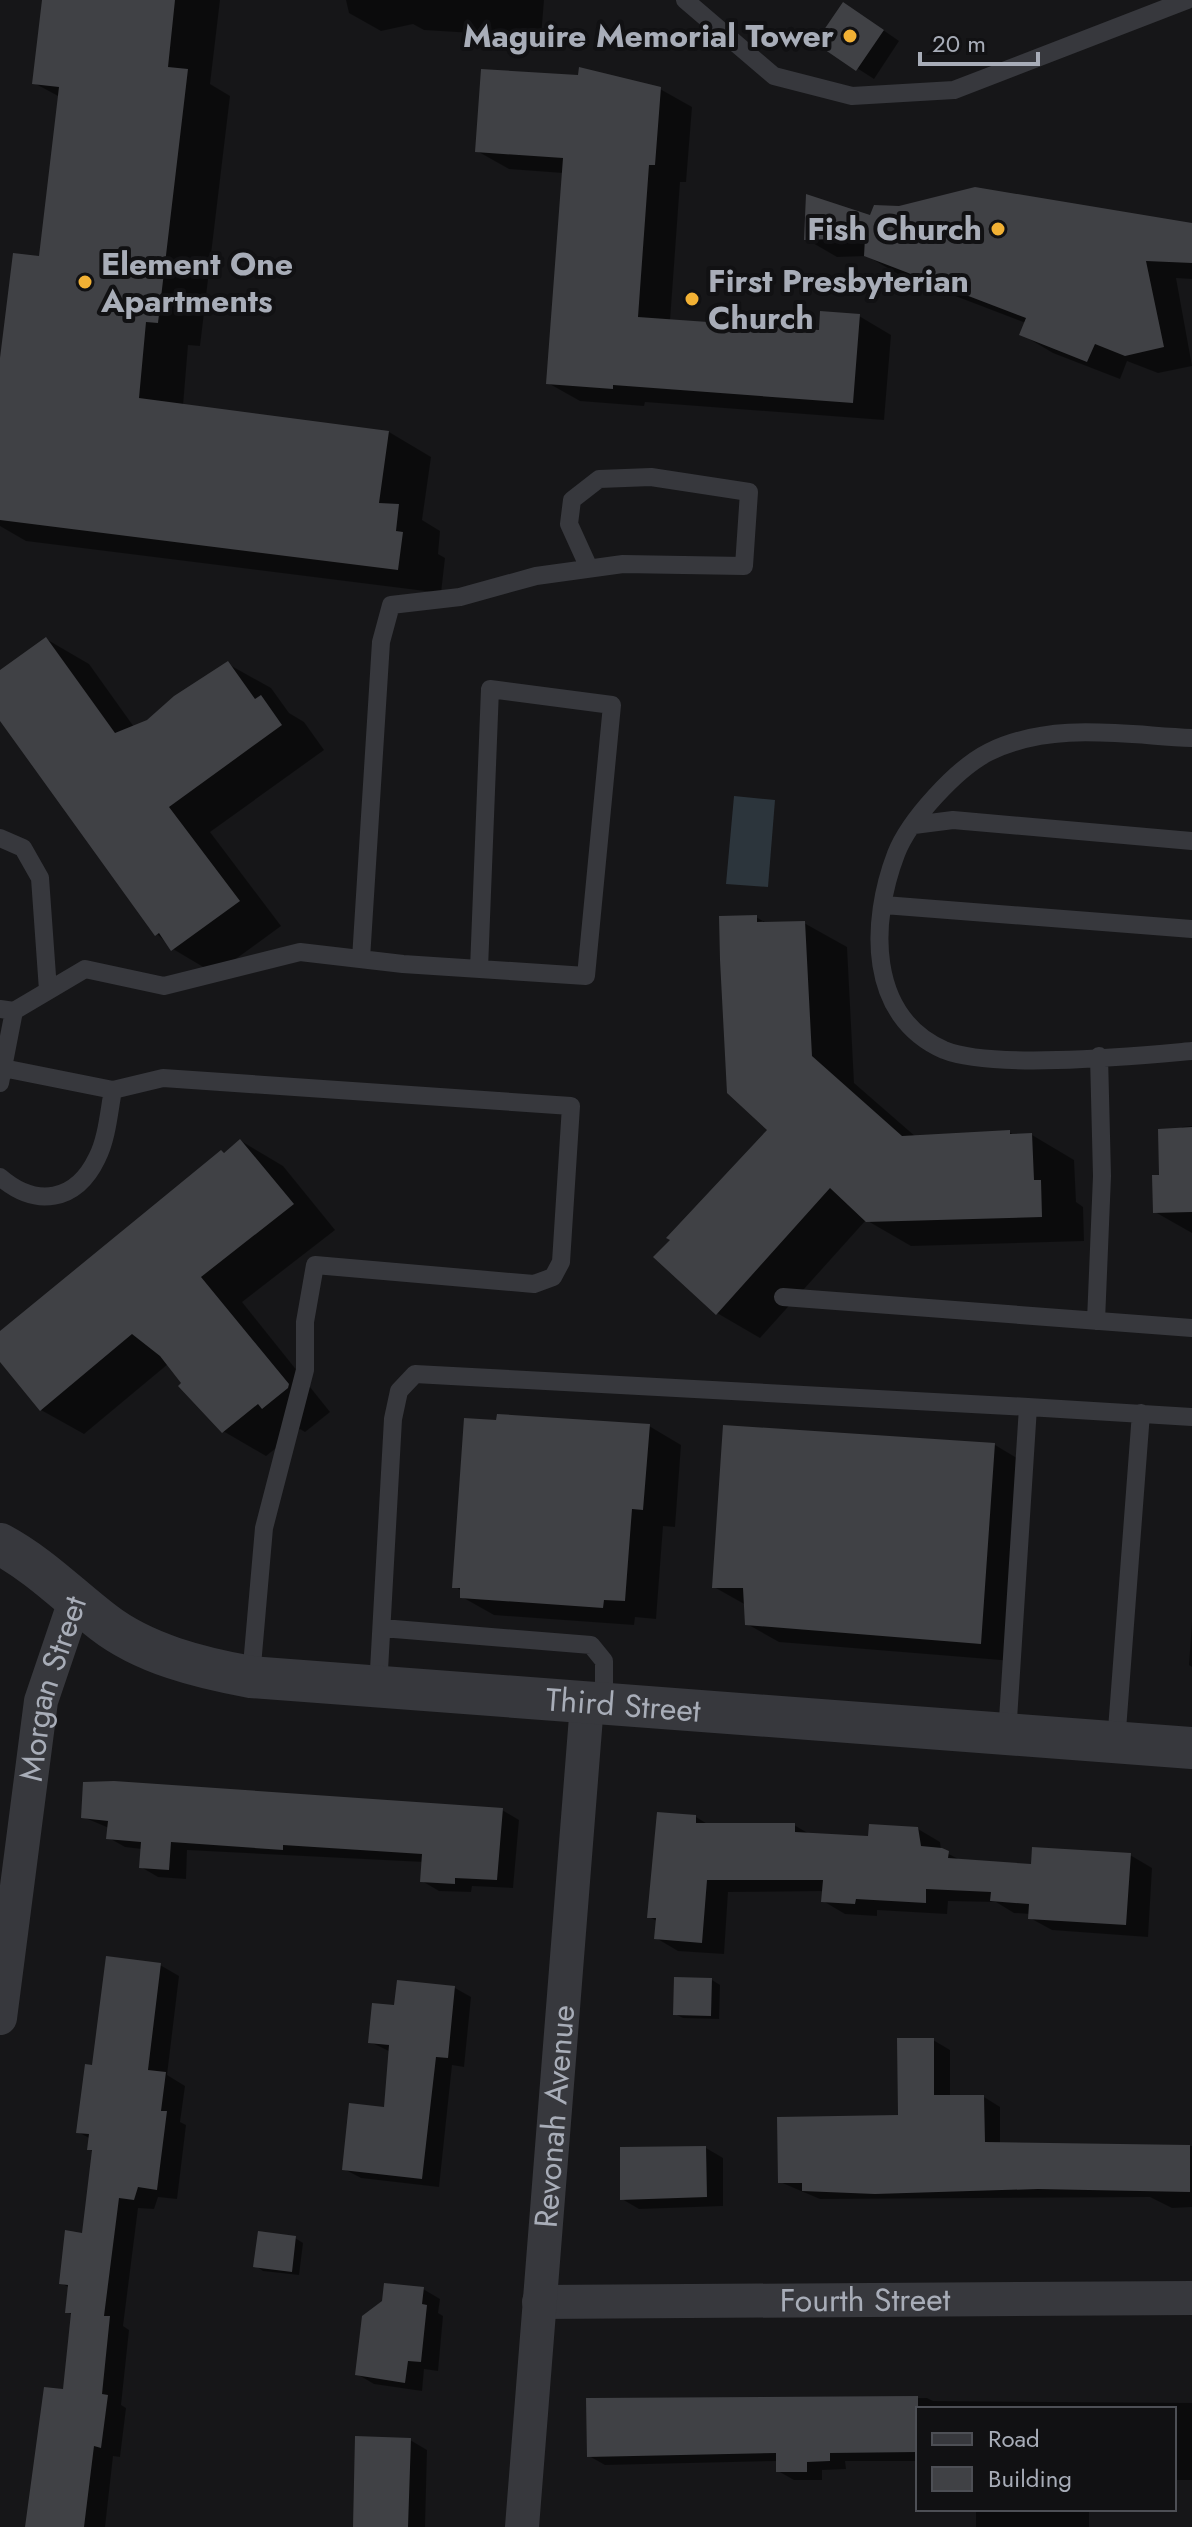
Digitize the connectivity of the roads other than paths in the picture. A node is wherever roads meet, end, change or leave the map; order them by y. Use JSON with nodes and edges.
{"nodes":[{"id":1,"x":685,"y":0,"type":"edge"},
{"id":2,"x":1187,"y":0,"type":"edge"},
{"id":3,"x":589,"y":568,"type":"junction"},
{"id":4,"x":1192,"y":738,"type":"edge"},
{"id":5,"x":914,"y":825,"type":"junction"},
{"id":6,"x":0,"y":838,"type":"edge"},
{"id":7,"x":1192,"y":841,"type":"edge"},
{"id":8,"x":884,"y":905,"type":"junction"},
{"id":9,"x":1192,"y":929,"type":"edge"},
{"id":10,"x":361,"y":959,"type":"junction"},
{"id":11,"x":479,"y":969,"type":"junction"},
{"id":12,"x":48,"y":990,"type":"junction"},
{"id":13,"x":7,"y":1010,"type":"edge"},
{"id":14,"x":1192,"y":1051,"type":"edge"},
{"id":15,"x":1099,"y":1056,"type":"junction"},
{"id":16,"x":2,"y":1076,"type":"edge"},
{"id":17,"x":113,"y":1090,"type":"junction"},
{"id":18,"x":0,"y":1177,"type":"edge"},
{"id":19,"x":783,"y":1297,"type":"dead end"},
{"id":20,"x":1096,"y":1321,"type":"junction"},
{"id":21,"x":1192,"y":1328,"type":"edge"},
{"id":22,"x":1028,"y":1407,"type":"junction"},
{"id":23,"x":1141,"y":1413,"type":"junction"},
{"id":24,"x":1192,"y":1417,"type":"edge"},
{"id":25,"x":0,"y":1544,"type":"edge"},
{"id":26,"x":76,"y":1598,"type":"junction"},
{"id":27,"x":382,"y":1628,"type":"junction"},
{"id":28,"x":251,"y":1677,"type":"junction"},
{"id":29,"x":378,"y":1688,"type":"junction"},
{"id":30,"x":595,"y":1704,"type":"junction"},
{"id":31,"x":1007,"y":1735,"type":"junction"},
{"id":32,"x":1116,"y":1743,"type":"junction"},
{"id":33,"x":1192,"y":1748,"type":"edge"},
{"id":34,"x":0,"y":2018,"type":"edge"},
{"id":35,"x":1192,"y":2298,"type":"edge"},
{"id":36,"x":539,"y":2302,"type":"junction"},
{"id":37,"x":522,"y":2527,"type":"edge"}],
"edges":[{"from":1,"to":2,"type":"lane"},
{"from":3,"to":3,"type":"lane"},
{"from":3,"to":10,"type":"lane"},
{"from":4,"to":5,"type":"lane"},
{"from":5,"to":7,"type":"lane"},
{"from":5,"to":8,"type":"lane"},
{"from":6,"to":12,"type":"lane"},
{"from":8,"to":9,"type":"lane"},
{"from":8,"to":15,"type":"lane"},
{"from":10,"to":11,"type":"lane"},
{"from":10,"to":12,"type":"lane"},
{"from":11,"to":11,"type":"lane"},
{"from":12,"to":13,"type":"lane"},
{"from":13,"to":16,"type":"lane"},
{"from":14,"to":15,"type":"lane"},
{"from":15,"to":20,"type":"lane"},
{"from":16,"to":17,"type":"lane"},
{"from":17,"to":18,"type":"lane"},
{"from":17,"to":28,"type":"lane"},
{"from":19,"to":20,"type":"lane"},
{"from":20,"to":21,"type":"lane"},
{"from":22,"to":23,"type":"lane"},
{"from":22,"to":27,"type":"lane"},
{"from":22,"to":31,"type":"lane"},
{"from":23,"to":24,"type":"lane"},
{"from":23,"to":32,"type":"lane"},
{"from":25,"to":26,"type":"street","name":"Morgan Street"},
{"from":26,"to":28,"type":"street","name":"Third Street"},
{"from":26,"to":34,"type":"street","name":"Morgan Street"},
{"from":27,"to":29,"type":"lane"},
{"from":27,"to":30,"type":"lane"},
{"from":28,"to":29,"type":"street","name":"Third Street"},
{"from":29,"to":30,"type":"street","name":"Third Street"},
{"from":30,"to":31,"type":"street","name":"Third Street"},
{"from":30,"to":36,"type":"street","name":"Revonah Avenue"},
{"from":31,"to":32,"type":"street","name":"Third Street"},
{"from":32,"to":33,"type":"street","name":"Third Street"},
{"from":35,"to":36,"type":"street","name":"Fourth Street"},
{"from":36,"to":37,"type":"street","name":"Revonah Avenue"}]}
